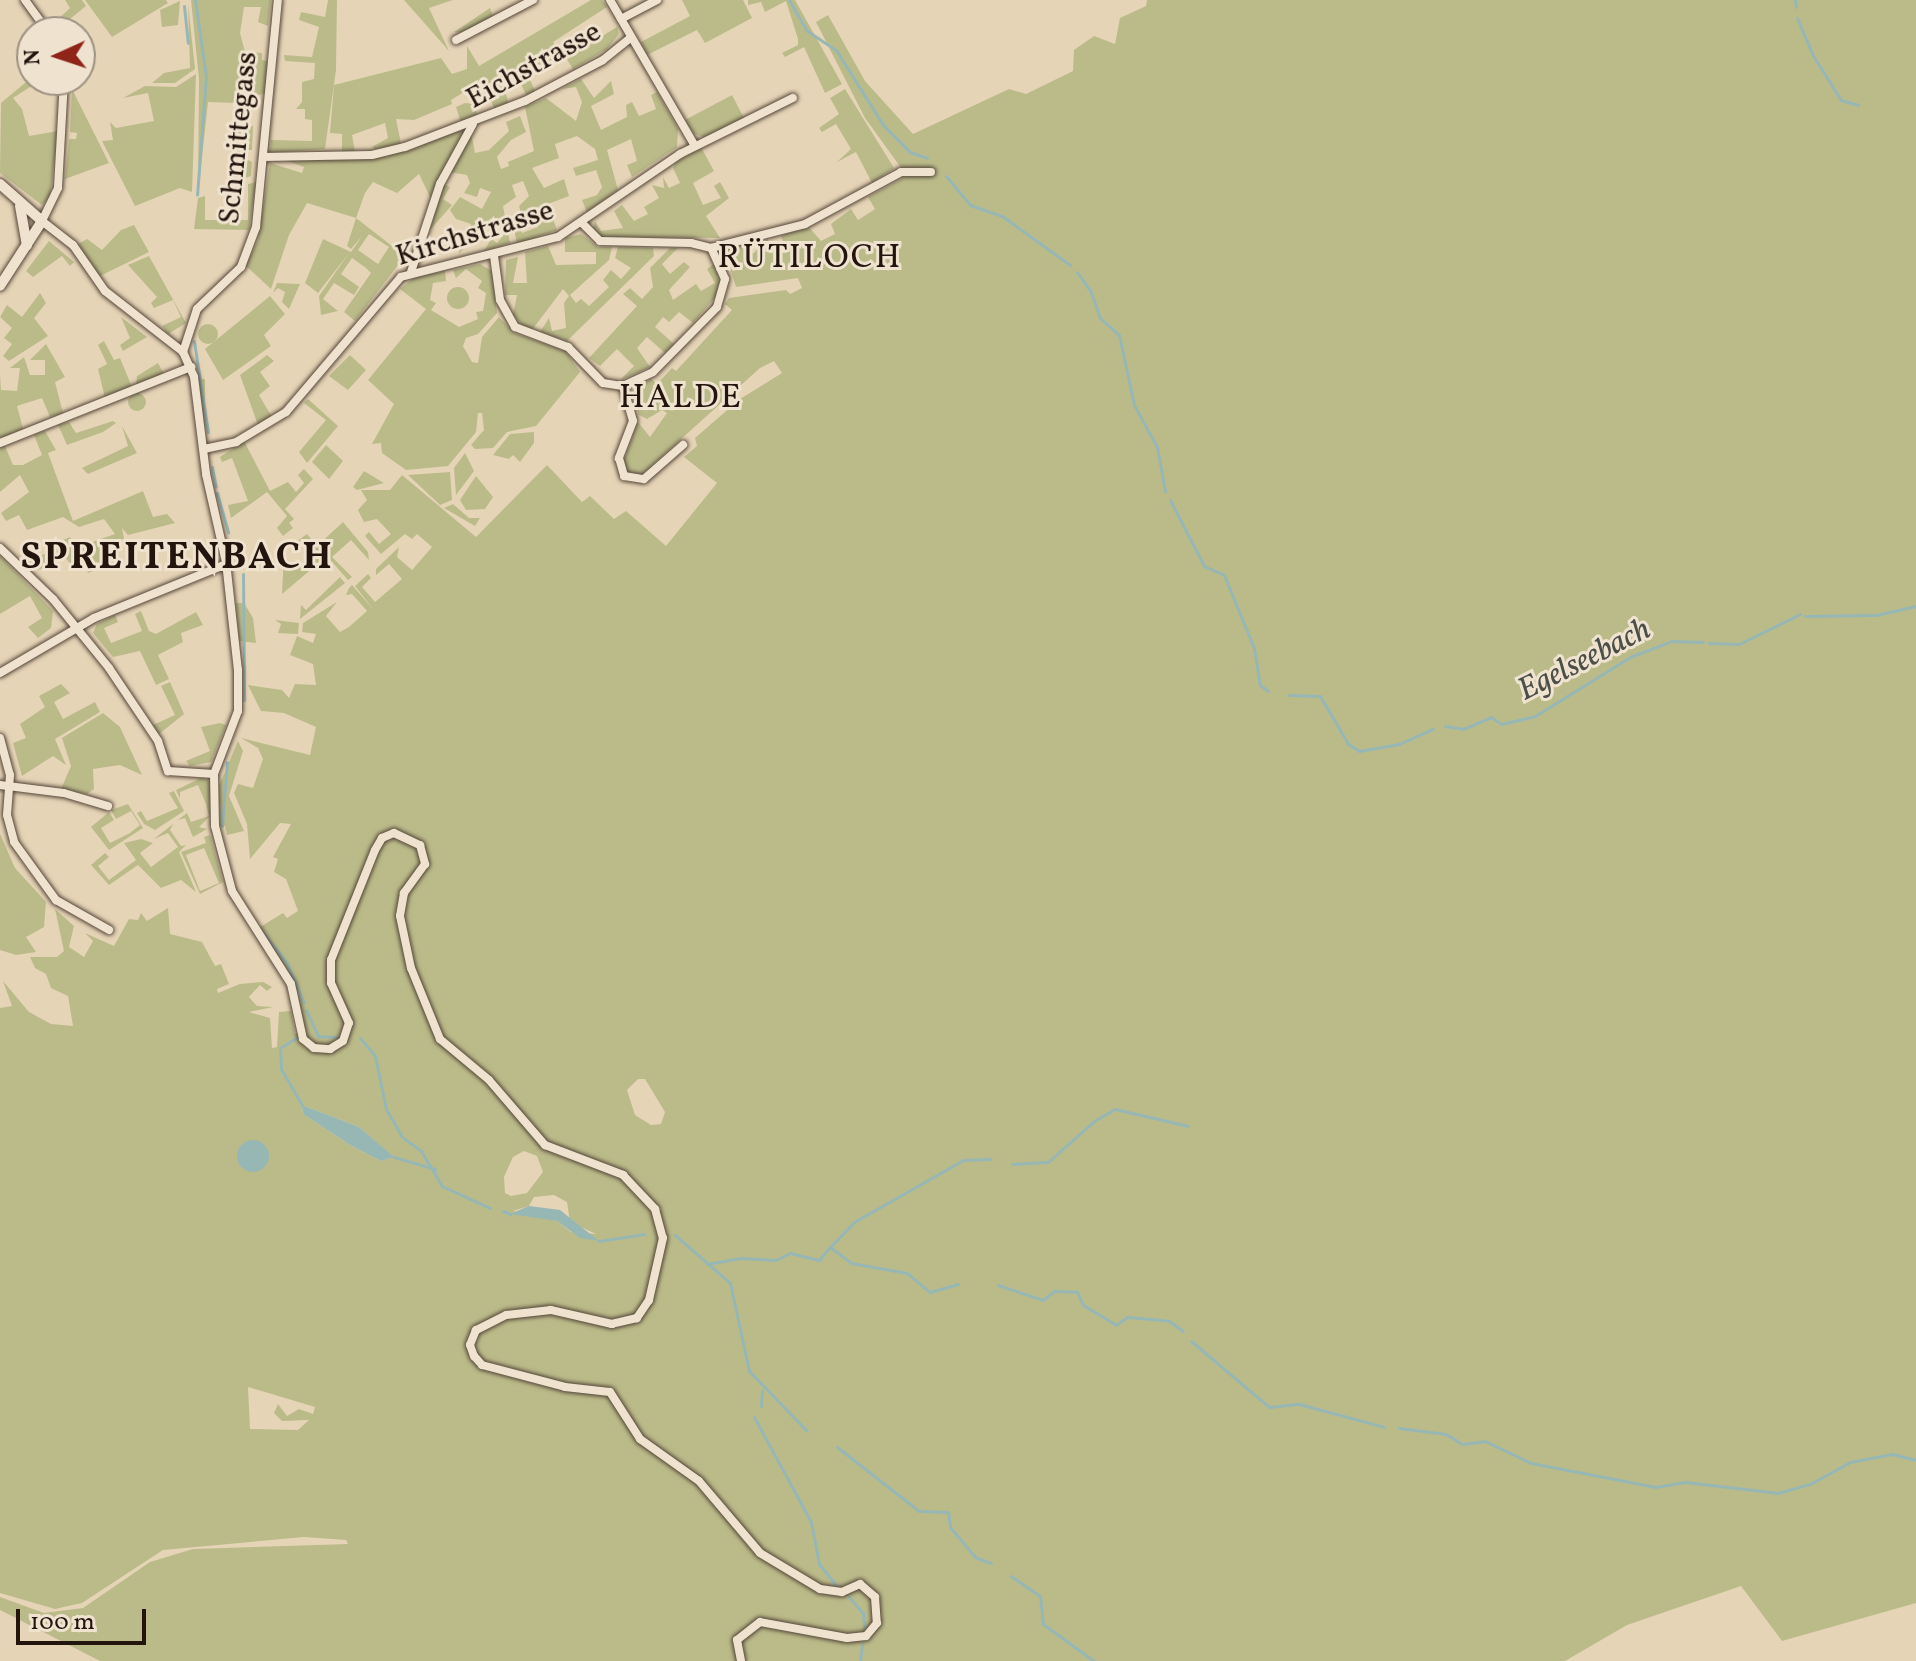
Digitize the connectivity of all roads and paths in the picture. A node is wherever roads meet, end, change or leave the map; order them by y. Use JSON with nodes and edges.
{"nodes":[{"id":1,"x":278,"y":0,"type":"edge"},
{"id":2,"x":533,"y":0,"type":"edge"},
{"id":3,"x":610,"y":0,"type":"edge"},
{"id":4,"x":657,"y":0,"type":"edge"},
{"id":5,"x":621,"y":19,"type":"junction"},
{"id":6,"x":631,"y":37,"type":"junction"},
{"id":7,"x":456,"y":40,"type":"dead end"},
{"id":8,"x":63,"y":96,"type":"edge"},
{"id":9,"x":793,"y":98,"type":"dead end"},
{"id":10,"x":473,"y":124,"type":"junction"},
{"id":11,"x":695,"y":146,"type":"junction"},
{"id":12,"x":263,"y":157,"type":"junction"},
{"id":13,"x":931,"y":172,"type":"dead end"},
{"id":14,"x":0,"y":184,"type":"edge"},
{"id":15,"x":20,"y":204,"type":"junction"},
{"id":16,"x":42,"y":221,"type":"junction"},
{"id":17,"x":583,"y":224,"type":"junction"},
{"id":18,"x":27,"y":246,"type":"junction"},
{"id":19,"x":711,"y":248,"type":"junction"},
{"id":20,"x":494,"y":256,"type":"junction"},
{"id":21,"x":411,"y":272,"type":"junction"},
{"id":22,"x":0,"y":286,"type":"edge"},
{"id":23,"x":183,"y":352,"type":"junction"},
{"id":24,"x":191,"y":367,"type":"junction"},
{"id":25,"x":623,"y":386,"type":"junction"},
{"id":26,"x":0,"y":443,"type":"edge"},
{"id":27,"x":683,"y":445,"type":"dead end"},
{"id":28,"x":204,"y":449,"type":"junction"},
{"id":29,"x":0,"y":548,"type":"edge"},
{"id":30,"x":226,"y":564,"type":"junction"},
{"id":31,"x":78,"y":626,"type":"junction"},
{"id":32,"x":0,"y":673,"type":"edge"},
{"id":33,"x":0,"y":738,"type":"edge"},
{"id":34,"x":214,"y":774,"type":"junction"},
{"id":35,"x":4,"y":785,"type":"edge"},
{"id":36,"x":108,"y":806,"type":"dead end"},
{"id":37,"x":109,"y":930,"type":"dead end"},
{"id":38,"x":741,"y":1661,"type":"edge"}],
"edges":[{"from":1,"to":12,"type":"street","name":"Schmittegass"},
{"from":2,"to":7,"type":"street"},
{"from":3,"to":5,"type":"street"},
{"from":4,"to":5,"type":"street"},
{"from":5,"to":6,"type":"street"},
{"from":6,"to":10,"type":"street","name":"Eichstrasse"},
{"from":6,"to":11,"type":"street"},
{"from":8,"to":16,"type":"street"},
{"from":9,"to":11,"type":"street","name":"Kirchstrasse"},
{"from":10,"to":12,"type":"street"},
{"from":10,"to":21,"type":"street","name":"Eichstrasse"},
{"from":11,"to":17,"type":"street","name":"Kirchstrasse"},
{"from":12,"to":23,"type":"street","name":"Schmittegass"},
{"from":13,"to":19,"type":"street"},
{"from":14,"to":15,"type":"street"},
{"from":15,"to":16,"type":"street"},
{"from":15,"to":18,"type":"street"},
{"from":16,"to":18,"type":"street"},
{"from":16,"to":23,"type":"street"},
{"from":17,"to":19,"type":"street"},
{"from":17,"to":20,"type":"street","name":"Kirchstrasse"},
{"from":18,"to":22,"type":"street"},
{"from":19,"to":25,"type":"street"},
{"from":20,"to":21,"type":"street","name":"Kirchstrasse"},
{"from":20,"to":25,"type":"street"},
{"from":21,"to":28,"type":"street","name":"Kirchstrasse"},
{"from":23,"to":24,"type":"street"},
{"from":24,"to":26,"type":"street"},
{"from":24,"to":28,"type":"street"},
{"from":25,"to":27,"type":"street"},
{"from":28,"to":30,"type":"street"},
{"from":29,"to":31,"type":"street"},
{"from":30,"to":31,"type":"street"},
{"from":30,"to":34,"type":"street"},
{"from":31,"to":32,"type":"street"},
{"from":31,"to":34,"type":"street"},
{"from":33,"to":35,"type":"street"},
{"from":34,"to":38,"type":"street"},
{"from":35,"to":36,"type":"street"},
{"from":35,"to":37,"type":"street"}]}
